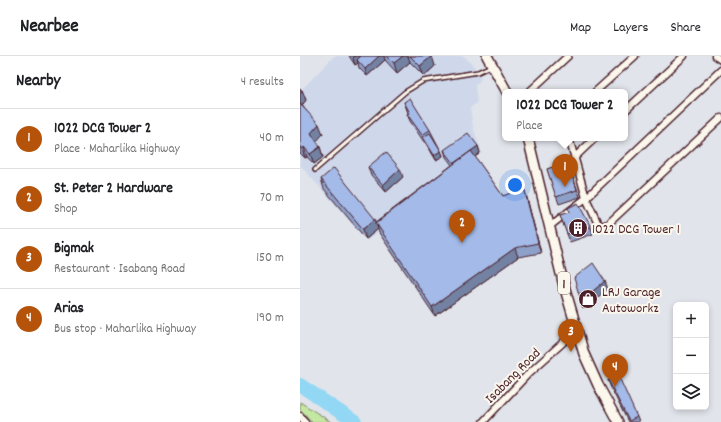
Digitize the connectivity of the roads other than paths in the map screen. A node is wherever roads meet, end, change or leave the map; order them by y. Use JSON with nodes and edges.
{"nodes":[{"id":1,"x":487,"y":56,"type":"edge"},
{"id":2,"x":635,"y":56,"type":"edge"},
{"id":3,"x":684,"y":56,"type":"edge"},
{"id":4,"x":715,"y":56,"type":"edge"},
{"id":5,"x":565,"y":57,"type":"edge"},
{"id":6,"x":721,"y":60,"type":"edge"},
{"id":7,"x":492,"y":65,"type":"junction"},
{"id":8,"x":721,"y":70,"type":"edge"},
{"id":9,"x":505,"y":89,"type":"edge"},
{"id":10,"x":532,"y":89,"type":"edge"},
{"id":11,"x":598,"y":89,"type":"edge"},
{"id":12,"x":628,"y":108,"type":"edge"},
{"id":13,"x":721,"y":118,"type":"edge"},
{"id":14,"x":529,"y":141,"type":"edge"},
{"id":15,"x":570,"y":141,"type":"edge"},
{"id":16,"x":592,"y":141,"type":"edge"},
{"id":17,"x":574,"y":158,"type":"junction"},
{"id":18,"x":315,"y":170,"type":"dead end"},
{"id":19,"x":586,"y":198,"type":"junction"},
{"id":20,"x":550,"y":226,"type":"junction"},
{"id":21,"x":577,"y":330,"type":"junction"},
{"id":22,"x":300,"y":416,"type":"edge"},
{"id":23,"x":305,"y":422,"type":"edge"},
{"id":24,"x":483,"y":422,"type":"edge"},
{"id":25,"x":618,"y":422,"type":"edge"}],
"edges":[{"from":1,"to":7,"type":"main road"},
{"from":2,"to":11,"type":"street"},
{"from":3,"to":12,"type":"street"},
{"from":4,"to":6,"type":"street"},
{"from":5,"to":10,"type":"street"},
{"from":7,"to":9,"type":"main road"},
{"from":7,"to":18,"type":"lane"},
{"from":8,"to":19,"type":"street"},
{"from":13,"to":19,"type":"street"},
{"from":14,"to":20,"type":"main road","number":"1"},
{"from":15,"to":17,"type":"street"},
{"from":16,"to":17,"type":"street"},
{"from":17,"to":19,"type":"street"},
{"from":19,"to":20,"type":"street"},
{"from":20,"to":21,"type":"main road","number":"1"},
{"from":21,"to":24,"type":"street","name":"Isabang Road"},
{"from":21,"to":25,"type":"main road","number":"1"},
{"from":22,"to":23,"type":"street"}]}
